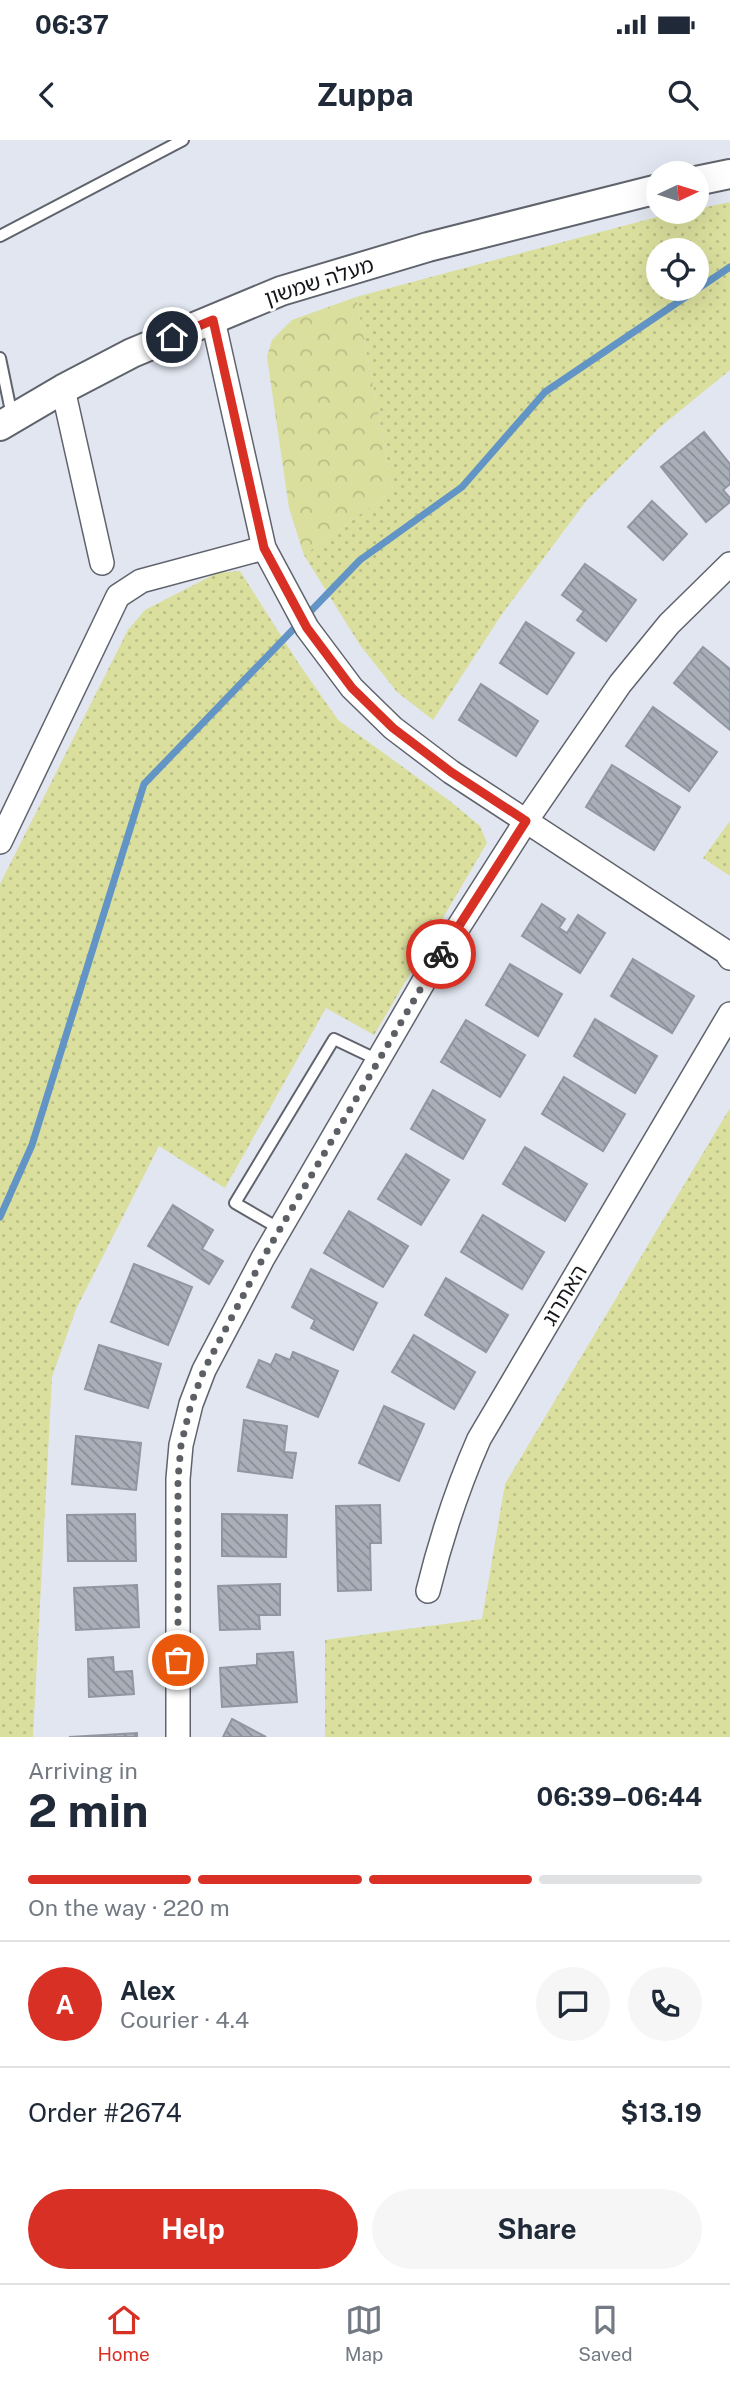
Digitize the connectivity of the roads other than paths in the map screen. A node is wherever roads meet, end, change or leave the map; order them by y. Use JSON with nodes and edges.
{"nodes":[{"id":1,"x":183,"y":140,"type":"edge"},
{"id":2,"x":730,"y":174,"type":"edge"},
{"id":3,"x":709,"y":178,"type":"edge"},
{"id":4,"x":646,"y":193,"type":"edge"},
{"id":5,"x":0,"y":236,"type":"edge"},
{"id":6,"x":213,"y":320,"type":"junction"},
{"id":7,"x":0,"y":358,"type":"edge"},
{"id":8,"x":64,"y":389,"type":"junction"},
{"id":9,"x":6,"y":422,"type":"edge"},
{"id":10,"x":264,"y":548,"type":"junction"},
{"id":11,"x":102,"y":563,"type":"dead end"},
{"id":12,"x":730,"y":564,"type":"edge"},
{"id":13,"x":526,"y":821,"type":"junction"},
{"id":14,"x":0,"y":842,"type":"edge"},
{"id":15,"x":730,"y":958,"type":"edge"},
{"id":16,"x":730,"y":1014,"type":"edge"},
{"id":17,"x":378,"y":1060,"type":"junction"},
{"id":18,"x":280,"y":1229,"type":"junction"},
{"id":19,"x":428,"y":1591,"type":"dead end"},
{"id":20,"x":178,"y":1737,"type":"edge"}],
"edges":[{"from":1,"to":5,"type":"lane"},
{"from":2,"to":3,"type":"street"},
{"from":4,"to":6,"type":"street","name":"מעלה שמשון"},
{"from":6,"to":8,"type":"street","name":"מעלה שמשון"},
{"from":6,"to":10,"type":"street"},
{"from":7,"to":9,"type":"lane"},
{"from":8,"to":9,"type":"street","name":"מעלה שמשון"},
{"from":8,"to":11,"type":"street"},
{"from":10,"to":13,"type":"street"},
{"from":10,"to":14,"type":"street"},
{"from":12,"to":13,"type":"street"},
{"from":13,"to":15,"type":"street"},
{"from":13,"to":17,"type":"street"},
{"from":16,"to":19,"type":"street","name":"האתרוג"},
{"from":17,"to":18,"type":"street"},
{"from":17,"to":18,"type":"lane"},
{"from":18,"to":20,"type":"street"}]}
